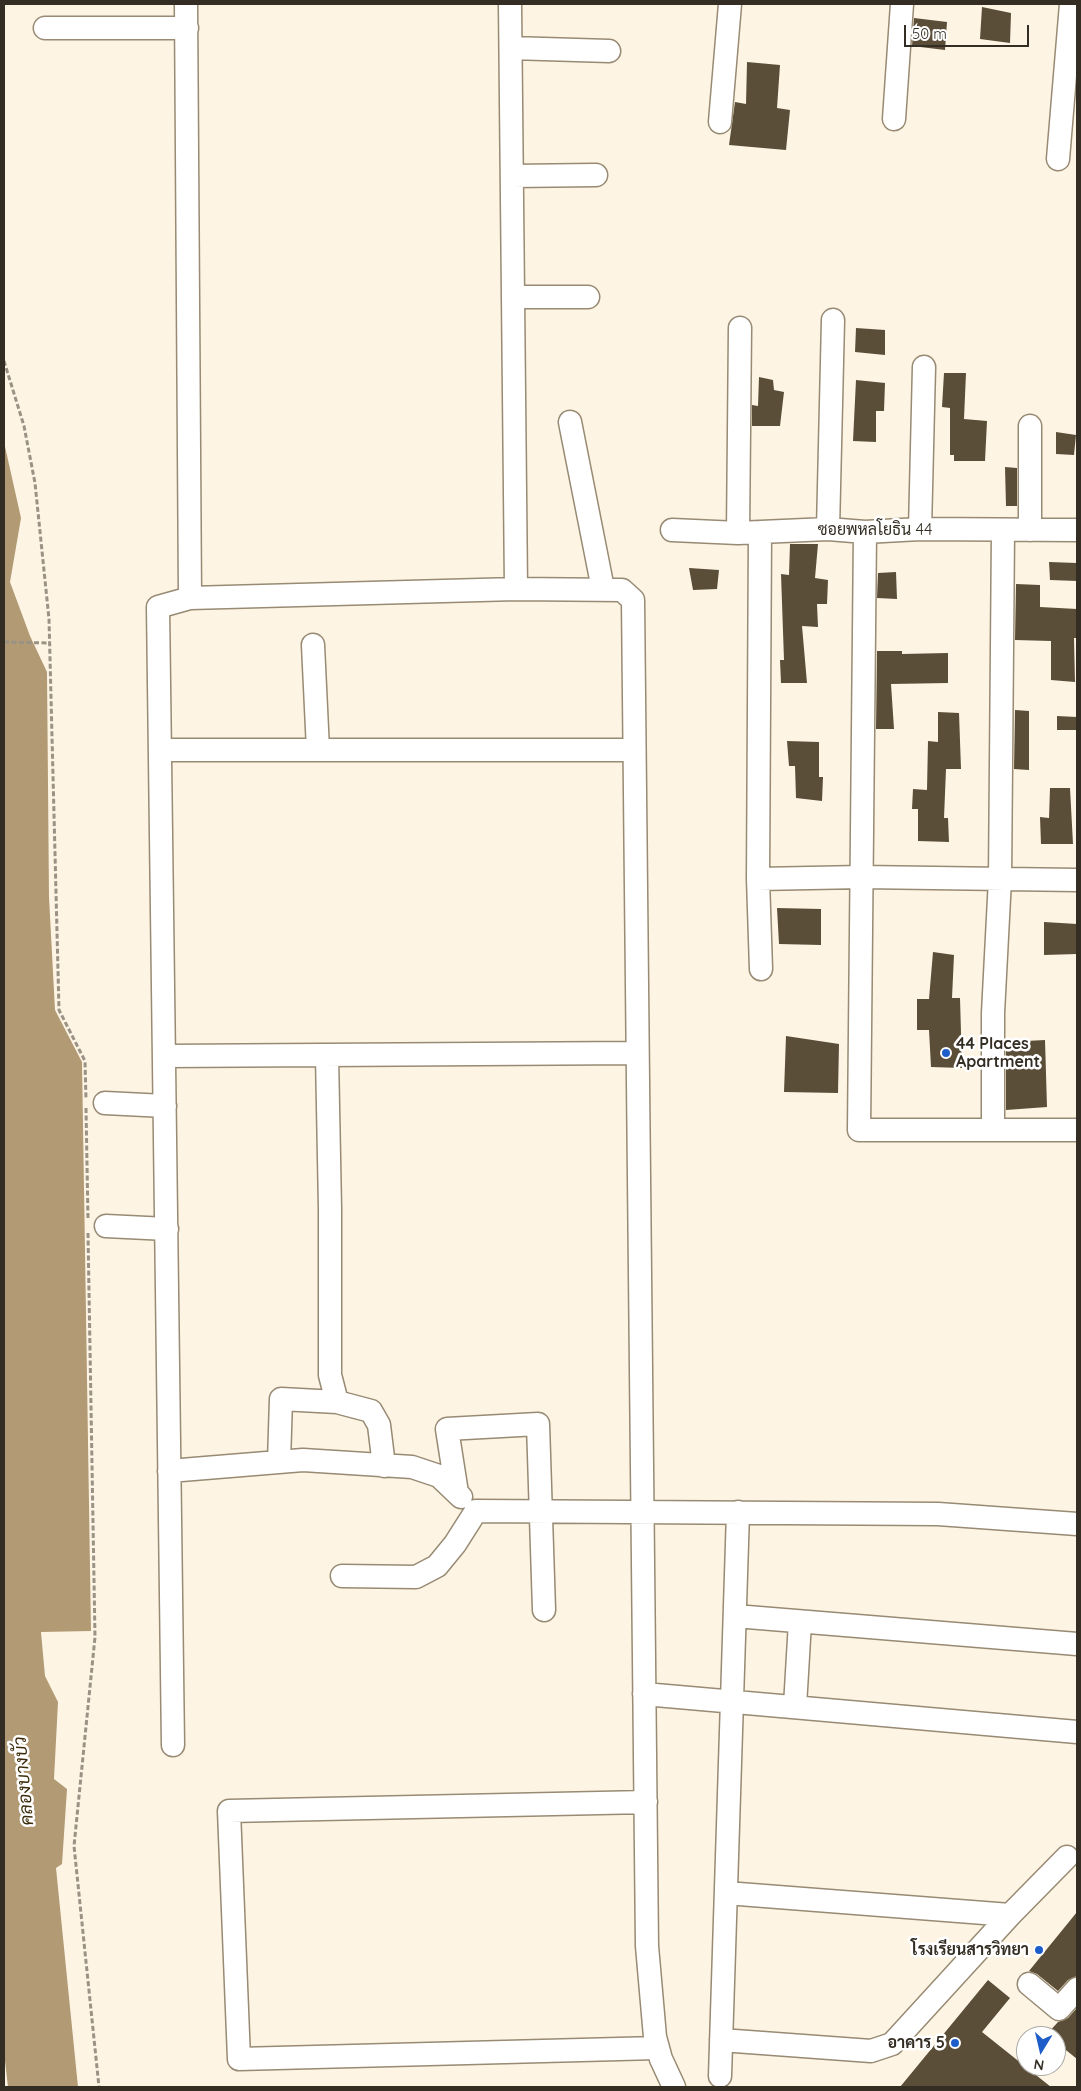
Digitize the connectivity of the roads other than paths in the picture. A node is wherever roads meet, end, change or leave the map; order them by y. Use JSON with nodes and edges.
{"nodes":[{"id":1,"x":186,"y":4,"type":"edge"},
{"id":2,"x":510,"y":4,"type":"edge"},
{"id":3,"x":730,"y":4,"type":"edge"},
{"id":4,"x":902,"y":4,"type":"edge"},
{"id":5,"x":1071,"y":4,"type":"edge"},
{"id":6,"x":45,"y":28,"type":"dead end"},
{"id":7,"x":187,"y":28,"type":"junction"},
{"id":8,"x":511,"y":48,"type":"junction"},
{"id":9,"x":609,"y":51,"type":"dead end"},
{"id":10,"x":894,"y":119,"type":"dead end"},
{"id":11,"x":720,"y":122,"type":"dead end"},
{"id":12,"x":1058,"y":160,"type":"dead end"},
{"id":13,"x":596,"y":175,"type":"dead end"},
{"id":14,"x":512,"y":176,"type":"junction"},
{"id":15,"x":514,"y":297,"type":"junction"},
{"id":16,"x":588,"y":297,"type":"dead end"},
{"id":17,"x":833,"y":320,"type":"dead end"},
{"id":18,"x":740,"y":328,"type":"dead end"},
{"id":19,"x":924,"y":367,"type":"dead end"},
{"id":20,"x":570,"y":422,"type":"dead end"},
{"id":21,"x":1030,"y":426,"type":"dead end"},
{"id":22,"x":920,"y":529,"type":"junction"},
{"id":23,"x":672,"y":530,"type":"dead end"},
{"id":24,"x":828,"y":530,"type":"junction"},
{"id":25,"x":1030,"y":530,"type":"junction"},
{"id":26,"x":1077,"y":530,"type":"edge"},
{"id":27,"x":1003,"y":531,"type":"junction"},
{"id":28,"x":760,"y":532,"type":"junction"},
{"id":29,"x":865,"y":532,"type":"junction"},
{"id":30,"x":738,"y":534,"type":"junction"},
{"id":31,"x":516,"y":589,"type":"junction"},
{"id":32,"x":603,"y":590,"type":"junction"},
{"id":33,"x":190,"y":598,"type":"junction"},
{"id":34,"x":314,"y":645,"type":"dead end"},
{"id":35,"x":160,"y":750,"type":"junction"},
{"id":36,"x":318,"y":750,"type":"junction"},
{"id":37,"x":634,"y":750,"type":"junction"},
{"id":38,"x":862,"y":877,"type":"junction"},
{"id":39,"x":1000,"y":878,"type":"junction"},
{"id":40,"x":758,"y":879,"type":"junction"},
{"id":41,"x":1077,"y":880,"type":"edge"},
{"id":42,"x":761,"y":969,"type":"dead end"},
{"id":43,"x":637,"y":1053,"type":"junction"},
{"id":44,"x":327,"y":1055,"type":"junction"},
{"id":45,"x":165,"y":1056,"type":"junction"},
{"id":46,"x":105,"y":1103,"type":"dead end"},
{"id":47,"x":165,"y":1106,"type":"junction"},
{"id":48,"x":993,"y":1130,"type":"junction"},
{"id":49,"x":1077,"y":1130,"type":"edge"},
{"id":50,"x":94,"y":1225,"type":"road end"},
{"id":51,"x":167,"y":1229,"type":"junction"},
{"id":52,"x":337,"y":1402,"type":"junction"},
{"id":53,"x":279,"y":1462,"type":"junction"},
{"id":54,"x":384,"y":1466,"type":"junction"},
{"id":55,"x":170,"y":1471,"type":"junction"},
{"id":56,"x":457,"y":1493,"type":"junction"},
{"id":57,"x":641,"y":1510,"type":"junction"},
{"id":58,"x":476,"y":1511,"type":"junction"},
{"id":59,"x":542,"y":1511,"type":"junction"},
{"id":60,"x":738,"y":1512,"type":"junction"},
{"id":61,"x":1077,"y":1524,"type":"edge"},
{"id":62,"x":342,"y":1576,"type":"dead end"},
{"id":63,"x":544,"y":1610,"type":"dead end"},
{"id":64,"x":735,"y":1616,"type":"junction"},
{"id":65,"x":800,"y":1622,"type":"junction"},
{"id":66,"x":1077,"y":1644,"type":"edge"},
{"id":67,"x":644,"y":1694,"type":"junction"},
{"id":68,"x":732,"y":1700,"type":"junction"},
{"id":69,"x":795,"y":1706,"type":"junction"},
{"id":70,"x":1077,"y":1732,"type":"edge"},
{"id":71,"x":173,"y":1745,"type":"dead end"},
{"id":72,"x":646,"y":1802,"type":"junction"},
{"id":73,"x":1067,"y":1857,"type":"dead end"},
{"id":74,"x":726,"y":1893,"type":"junction"},
{"id":75,"x":1010,"y":1915,"type":"junction"},
{"id":76,"x":1029,"y":1984,"type":"dead end"},
{"id":77,"x":1077,"y":1989,"type":"edge"},
{"id":78,"x":721,"y":2040,"type":"junction"},
{"id":79,"x":657,"y":2048,"type":"junction"},
{"id":80,"x":720,"y":2076,"type":"dead end"},
{"id":81,"x":674,"y":2087,"type":"edge"}],
"edges":[{"from":1,"to":7,"type":"street"},
{"from":2,"to":8,"type":"street"},
{"from":3,"to":11,"type":"street"},
{"from":4,"to":10,"type":"street"},
{"from":5,"to":12,"type":"street"},
{"from":6,"to":7,"type":"street"},
{"from":7,"to":33,"type":"street"},
{"from":8,"to":9,"type":"street"},
{"from":8,"to":14,"type":"street"},
{"from":13,"to":14,"type":"street"},
{"from":14,"to":15,"type":"street"},
{"from":15,"to":16,"type":"street"},
{"from":15,"to":31,"type":"street"},
{"from":17,"to":24,"type":"street"},
{"from":18,"to":30,"type":"street"},
{"from":19,"to":22,"type":"street"},
{"from":20,"to":32,"type":"street"},
{"from":21,"to":25,"type":"street"},
{"from":22,"to":27,"type":"street","name":"ซอยพหลโยธิน 44"},
{"from":22,"to":29,"type":"street","name":"ซอยพหลโยธิน 44"},
{"from":23,"to":30,"type":"street","name":"ซอยพหลโยธิน 44"},
{"from":24,"to":28,"type":"street","name":"ซอยพหลโยธิน 44"},
{"from":24,"to":29,"type":"street","name":"ซอยพหลโยธิน 44"},
{"from":25,"to":26,"type":"street","name":"ซอยพหลโยธิน 44"},
{"from":25,"to":27,"type":"street","name":"ซอยพหลโยธิน 44"},
{"from":27,"to":39,"type":"street"},
{"from":28,"to":30,"type":"street","name":"ซอยพหลโยธิน 44"},
{"from":28,"to":40,"type":"street"},
{"from":29,"to":38,"type":"street"},
{"from":31,"to":32,"type":"street"},
{"from":31,"to":33,"type":"street"},
{"from":32,"to":37,"type":"street"},
{"from":33,"to":35,"type":"street"},
{"from":34,"to":36,"type":"street"},
{"from":35,"to":36,"type":"street"},
{"from":35,"to":45,"type":"street"},
{"from":36,"to":37,"type":"street"},
{"from":37,"to":43,"type":"street"},
{"from":38,"to":39,"type":"street"},
{"from":38,"to":40,"type":"street"},
{"from":38,"to":48,"type":"street"},
{"from":39,"to":41,"type":"street"},
{"from":39,"to":48,"type":"street"},
{"from":40,"to":42,"type":"street"},
{"from":43,"to":44,"type":"street"},
{"from":43,"to":57,"type":"street"},
{"from":44,"to":45,"type":"street"},
{"from":44,"to":52,"type":"street"},
{"from":45,"to":47,"type":"street"},
{"from":46,"to":47,"type":"street"},
{"from":47,"to":51,"type":"street"},
{"from":48,"to":49,"type":"street"},
{"from":50,"to":51,"type":"street"},
{"from":51,"to":55,"type":"street"},
{"from":52,"to":53,"type":"street"},
{"from":52,"to":54,"type":"street"},
{"from":53,"to":54,"type":"street"},
{"from":53,"to":55,"type":"street"},
{"from":54,"to":56,"type":"street"},
{"from":55,"to":71,"type":"street"},
{"from":56,"to":58,"type":"street"},
{"from":56,"to":59,"type":"street"},
{"from":57,"to":59,"type":"street"},
{"from":57,"to":60,"type":"street"},
{"from":57,"to":67,"type":"street"},
{"from":58,"to":59,"type":"street"},
{"from":58,"to":62,"type":"street"},
{"from":59,"to":63,"type":"street"},
{"from":60,"to":61,"type":"street"},
{"from":60,"to":64,"type":"street"},
{"from":64,"to":65,"type":"street"},
{"from":64,"to":68,"type":"street"},
{"from":65,"to":66,"type":"street"},
{"from":65,"to":69,"type":"street"},
{"from":67,"to":68,"type":"street"},
{"from":67,"to":72,"type":"street"},
{"from":68,"to":69,"type":"street"},
{"from":68,"to":74,"type":"street"},
{"from":69,"to":70,"type":"street"},
{"from":72,"to":79,"type":"street"},
{"from":72,"to":79,"type":"street"},
{"from":73,"to":75,"type":"street"},
{"from":74,"to":75,"type":"street"},
{"from":74,"to":78,"type":"street"},
{"from":75,"to":78,"type":"street"},
{"from":76,"to":77,"type":"street"},
{"from":78,"to":80,"type":"street"},
{"from":79,"to":81,"type":"street"}]}
